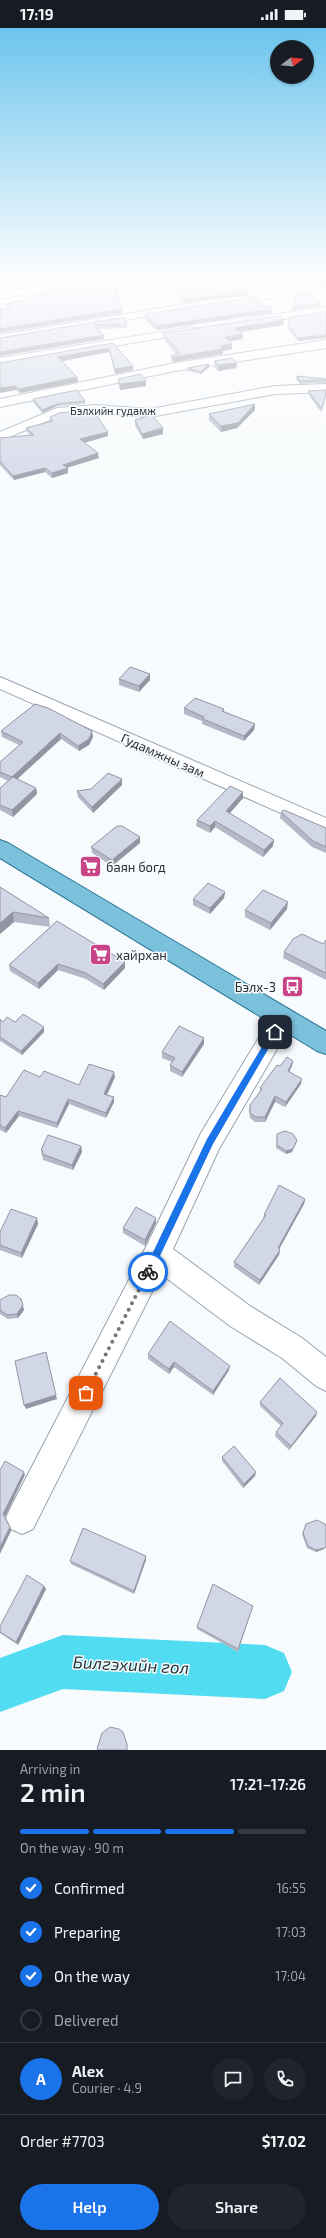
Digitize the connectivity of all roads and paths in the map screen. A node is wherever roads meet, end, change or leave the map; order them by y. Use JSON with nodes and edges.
{"nodes":[{"id":1,"x":34,"y":356,"type":"edge"},
{"id":2,"x":245,"y":356,"type":"edge"},
{"id":3,"x":0,"y":362,"type":"edge"},
{"id":4,"x":326,"y":388,"type":"edge"},
{"id":5,"x":0,"y":403,"type":"edge"},
{"id":6,"x":0,"y":437,"type":"edge"},
{"id":7,"x":0,"y":682,"type":"edge"},
{"id":8,"x":326,"y":826,"type":"edge"},
{"id":9,"x":0,"y":848,"type":"edge"},
{"id":10,"x":283,"y":1018,"type":"junction"},
{"id":11,"x":325,"y":1041,"type":"edge"},
{"id":12,"x":157,"y":1254,"type":"junction"},
{"id":13,"x":326,"y":1376,"type":"edge"},
{"id":14,"x":22,"y":1518,"type":"dead end"}],
"edges":[{"from":1,"to":3,"type":"street"},
{"from":2,"to":5,"type":"street","name":"Бэлхийн гудамж"},
{"from":4,"to":6,"type":"street","name":"Бэлхийн гудамж"},
{"from":7,"to":8,"type":"street","name":"Гудамжны зам"},
{"from":9,"to":10,"type":"main road"},
{"from":10,"to":11,"type":"main road"},
{"from":10,"to":12,"type":"street"},
{"from":12,"to":13,"type":"street"},
{"from":12,"to":14,"type":"street"}]}
